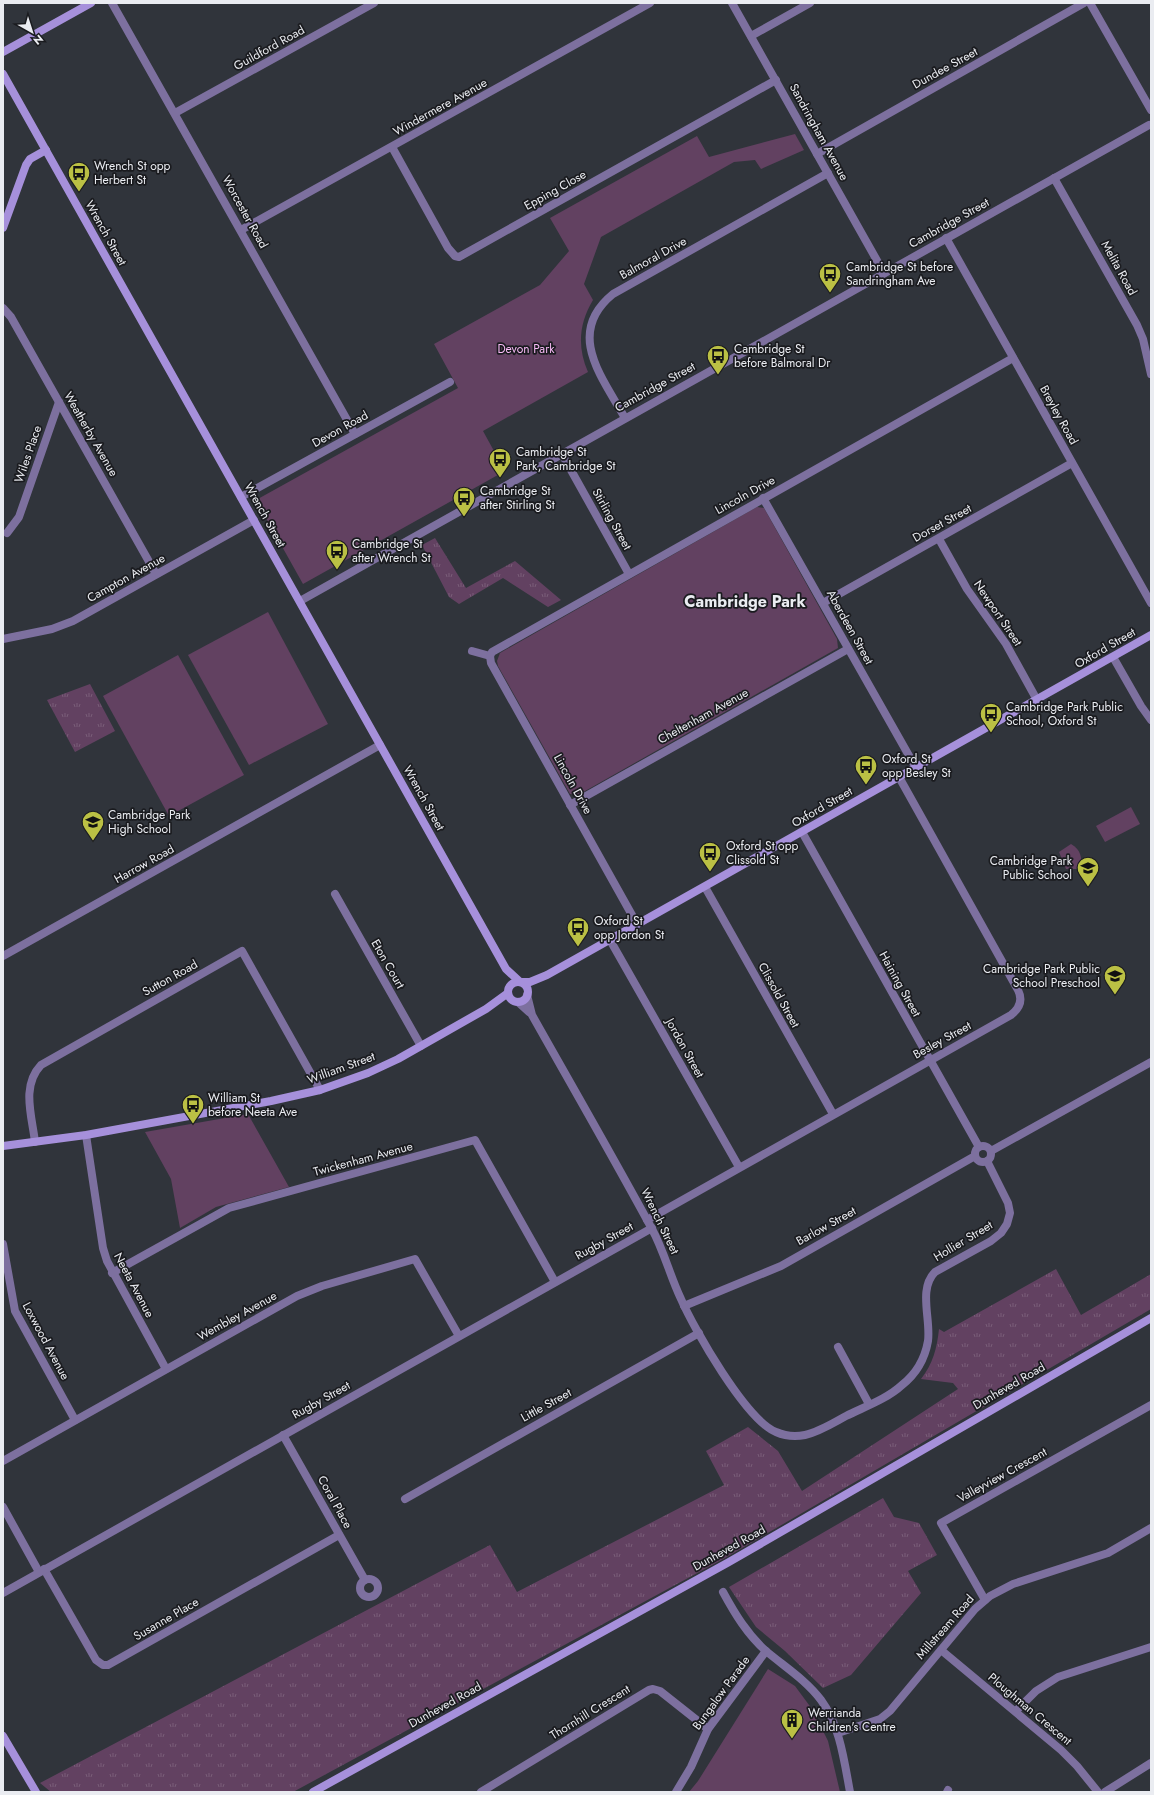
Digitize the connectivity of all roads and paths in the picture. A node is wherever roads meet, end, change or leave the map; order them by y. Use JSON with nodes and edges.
{"nodes":[{"id":1,"x":91,"y":3,"type":"edge"},
{"id":2,"x":112,"y":3,"type":"edge"},
{"id":3,"x":374,"y":3,"type":"edge"},
{"id":4,"x":650,"y":3,"type":"edge"},
{"id":5,"x":732,"y":3,"type":"edge"},
{"id":6,"x":810,"y":3,"type":"edge"},
{"id":7,"x":1084,"y":3,"type":"edge"},
{"id":8,"x":1090,"y":3,"type":"edge"},
{"id":9,"x":751,"y":36,"type":"junction"},
{"id":10,"x":3,"y":52,"type":"edge"},
{"id":11,"x":3,"y":74,"type":"edge"},
{"id":12,"x":776,"y":80,"type":"junction"},
{"id":13,"x":1151,"y":112,"type":"edge"},
{"id":14,"x":175,"y":113,"type":"junction"},
{"id":15,"x":1150,"y":126,"type":"edge"},
{"id":16,"x":392,"y":147,"type":"junction"},
{"id":17,"x":46,"y":150,"type":"junction"},
{"id":18,"x":817,"y":154,"type":"junction"},
{"id":19,"x":828,"y":173,"type":"junction"},
{"id":20,"x":1054,"y":178,"type":"junction"},
{"id":21,"x":3,"y":228,"type":"edge"},
{"id":22,"x":241,"y":230,"type":"junction"},
{"id":23,"x":946,"y":238,"type":"junction"},
{"id":24,"x":884,"y":273,"type":"junction"},
{"id":25,"x":3,"y":308,"type":"edge"},
{"id":26,"x":1013,"y":358,"type":"junction"},
{"id":27,"x":1151,"y":374,"type":"edge"},
{"id":28,"x":450,"y":382,"type":"dead end"},
{"id":29,"x":59,"y":402,"type":"junction"},
{"id":30,"x":625,"y":418,"type":"junction"},
{"id":31,"x":355,"y":434,"type":"junction"},
{"id":32,"x":562,"y":454,"type":"junction"},
{"id":33,"x":1072,"y":463,"type":"junction"},
{"id":34,"x":241,"y":497,"type":"junction"},
{"id":35,"x":763,"y":498,"type":"junction"},
{"id":36,"x":254,"y":520,"type":"junction"},
{"id":37,"x":7,"y":533,"type":"dead end"},
{"id":38,"x":939,"y":539,"type":"junction"},
{"id":39,"x":156,"y":574,"type":"junction"},
{"id":40,"x":629,"y":574,"type":"junction"},
{"id":41,"x":300,"y":601,"type":"junction"},
{"id":42,"x":823,"y":603,"type":"junction"},
{"id":43,"x":1151,"y":603,"type":"edge"},
{"id":44,"x":1151,"y":636,"type":"edge"},
{"id":45,"x":3,"y":639,"type":"edge"},
{"id":46,"x":848,"y":649,"type":"junction"},
{"id":47,"x":472,"y":651,"type":"dead end"},
{"id":48,"x":490,"y":656,"type":"junction"},
{"id":49,"x":1113,"y":657,"type":"junction"},
{"id":50,"x":1037,"y":700,"type":"junction"},
{"id":51,"x":1151,"y":720,"type":"edge"},
{"id":52,"x":380,"y":745,"type":"junction"},
{"id":53,"x":916,"y":768,"type":"junction"},
{"id":54,"x":899,"y":777,"type":"junction"},
{"id":55,"x":570,"y":805,"type":"junction"},
{"id":56,"x":802,"y":832,"type":"junction"},
{"id":57,"x":705,"y":887,"type":"junction"},
{"id":58,"x":334,"y":894,"type":"dead end"},
{"id":59,"x":637,"y":924,"type":"junction"},
{"id":60,"x":610,"y":940,"type":"junction"},
{"id":61,"x":3,"y":956,"type":"edge"},
{"id":62,"x":506,"y":969,"type":"junction"},
{"id":63,"x":510,"y":984,"type":"junction"},
{"id":64,"x":524,"y":987,"type":"junction"},
{"id":65,"x":513,"y":998,"type":"junction"},
{"id":66,"x":532,"y":1015,"type":"junction"},
{"id":67,"x":421,"y":1046,"type":"junction"},
{"id":68,"x":930,"y":1060,"type":"junction"},
{"id":69,"x":1151,"y":1062,"type":"edge"},
{"id":70,"x":320,"y":1090,"type":"junction"},
{"id":71,"x":833,"y":1114,"type":"junction"},
{"id":72,"x":86,"y":1135,"type":"junction"},
{"id":73,"x":35,"y":1142,"type":"junction"},
{"id":74,"x":3,"y":1146,"type":"edge"},
{"id":75,"x":978,"y":1147,"type":"junction"},
{"id":76,"x":991,"y":1151,"type":"junction"},
{"id":77,"x":975,"y":1156,"type":"junction"},
{"id":78,"x":987,"y":1161,"type":"junction"},
{"id":79,"x":739,"y":1167,"type":"junction"},
{"id":80,"x":647,"y":1220,"type":"junction"},
{"id":81,"x":652,"y":1228,"type":"junction"},
{"id":82,"x":3,"y":1244,"type":"edge"},
{"id":83,"x":4,"y":1256,"type":"edge"},
{"id":84,"x":112,"y":1273,"type":"junction"},
{"id":85,"x":555,"y":1282,"type":"junction"},
{"id":86,"x":684,"y":1306,"type":"junction"},
{"id":87,"x":1151,"y":1318,"type":"edge"},
{"id":88,"x":699,"y":1333,"type":"junction"},
{"id":89,"x":459,"y":1336,"type":"junction"},
{"id":90,"x":838,"y":1347,"type":"dead end"},
{"id":91,"x":166,"y":1369,"type":"junction"},
{"id":92,"x":869,"y":1404,"type":"junction"},
{"id":93,"x":1151,"y":1405,"type":"edge"},
{"id":94,"x":75,"y":1420,"type":"junction"},
{"id":95,"x":771,"y":1430,"type":"joint"},
{"id":96,"x":283,"y":1435,"type":"junction"},
{"id":97,"x":3,"y":1461,"type":"edge"},
{"id":98,"x":405,"y":1499,"type":"dead end"},
{"id":99,"x":3,"y":1507,"type":"edge"},
{"id":100,"x":1151,"y":1528,"type":"edge"},
{"id":101,"x":339,"y":1535,"type":"junction"},
{"id":102,"x":42,"y":1571,"type":"junction"},
{"id":103,"x":365,"y":1580,"type":"dead end"},
{"id":104,"x":723,"y":1592,"type":"dead end"},
{"id":105,"x":3,"y":1593,"type":"edge"},
{"id":106,"x":985,"y":1600,"type":"junction"},
{"id":107,"x":1151,"y":1647,"type":"edge"},
{"id":108,"x":941,"y":1650,"type":"junction"},
{"id":109,"x":766,"y":1651,"type":"junction"},
{"id":110,"x":1016,"y":1711,"type":"junction"},
{"id":111,"x":708,"y":1729,"type":"junction"},
{"id":112,"x":838,"y":1733,"type":"junction"},
{"id":113,"x":3,"y":1736,"type":"edge"},
{"id":114,"x":1151,"y":1763,"type":"edge"},
{"id":115,"x":34,"y":1789,"type":"edge"},
{"id":116,"x":42,"y":1792,"type":"edge"},
{"id":117,"x":313,"y":1792,"type":"edge"},
{"id":118,"x":481,"y":1792,"type":"edge"},
{"id":119,"x":676,"y":1792,"type":"edge"},
{"id":120,"x":850,"y":1792,"type":"edge"},
{"id":121,"x":1098,"y":1792,"type":"edge"},
{"id":122,"x":1105,"y":1792,"type":"edge"}],
"edges":[{"from":1,"to":10,"type":"street"},
{"from":2,"to":14,"type":"street","name":"Worcester Road"},
{"from":3,"to":14,"type":"street","name":"Guildford Road"},
{"from":4,"to":16,"type":"street","name":"Windermere Avenue"},
{"from":5,"to":9,"type":"street","name":"Sandringham Avenue"},
{"from":6,"to":9,"type":"street"},
{"from":7,"to":18,"type":"street","name":"Dundee Street"},
{"from":8,"to":13,"type":"street"},
{"from":9,"to":12,"type":"street","name":"Sandringham Avenue"},
{"from":11,"to":17,"type":"street","name":"Wrench Street"},
{"from":12,"to":16,"type":"street","name":"Epping Close"},
{"from":12,"to":18,"type":"street","name":"Sandringham Avenue"},
{"from":13,"to":15,"type":"street"},
{"from":14,"to":22,"type":"street","name":"Worcester Road"},
{"from":15,"to":20,"type":"street","name":"Cambridge Street"},
{"from":16,"to":22,"type":"street","name":"Windermere Avenue"},
{"from":17,"to":21,"type":"street"},
{"from":17,"to":34,"type":"street","name":"Wrench Street"},
{"from":18,"to":19,"type":"street","name":"Sandringham Avenue"},
{"from":19,"to":24,"type":"street","name":"Sandringham Avenue"},
{"from":19,"to":30,"type":"street","name":"Balmoral Drive"},
{"from":20,"to":23,"type":"street","name":"Cambridge Street"},
{"from":20,"to":27,"type":"street","name":"Melita Road"},
{"from":22,"to":31,"type":"street","name":"Worcester Road"},
{"from":23,"to":24,"type":"street","name":"Cambridge Street"},
{"from":23,"to":26,"type":"street","name":"Breyley Road"},
{"from":24,"to":30,"type":"street","name":"Cambridge Street"},
{"from":25,"to":29,"type":"street","name":"Weatherby Avenue"},
{"from":26,"to":33,"type":"street","name":"Breyley Road"},
{"from":26,"to":35,"type":"street","name":"Lincoln Drive"},
{"from":28,"to":31,"type":"street","name":"Devon Road"},
{"from":29,"to":37,"type":"street","name":"Wiles Place"},
{"from":29,"to":39,"type":"street","name":"Weatherby Avenue"},
{"from":30,"to":32,"type":"street","name":"Cambridge Street"},
{"from":31,"to":34,"type":"street","name":"Devon Road"},
{"from":32,"to":40,"type":"street","name":"Stirling Street"},
{"from":32,"to":41,"type":"street","name":"Cambridge Street"},
{"from":33,"to":38,"type":"street","name":"Dorset Street"},
{"from":33,"to":43,"type":"street","name":"Breyley Road"},
{"from":34,"to":36,"type":"street","name":"Wrench Street"},
{"from":35,"to":40,"type":"street","name":"Lincoln Drive"},
{"from":35,"to":42,"type":"street","name":"Aberdeen Street"},
{"from":36,"to":39,"type":"street","name":"Campton Avenue"},
{"from":36,"to":41,"type":"street","name":"Wrench Street"},
{"from":38,"to":42,"type":"street","name":"Dorset Street"},
{"from":38,"to":50,"type":"street","name":"Newport Street"},
{"from":39,"to":45,"type":"street","name":"Campton Avenue"},
{"from":40,"to":48,"type":"street","name":"Lincoln Drive"},
{"from":41,"to":52,"type":"street","name":"Wrench Street"},
{"from":42,"to":46,"type":"street","name":"Aberdeen Street"},
{"from":44,"to":49,"type":"street","name":"Oxford Street"},
{"from":46,"to":53,"type":"street","name":"Aberdeen Street"},
{"from":46,"to":55,"type":"street","name":"Cheltenham Avenue"},
{"from":47,"to":48,"type":"street"},
{"from":48,"to":55,"type":"street","name":"Lincoln Drive"},
{"from":49,"to":50,"type":"street","name":"Oxford Street"},
{"from":49,"to":51,"type":"street"},
{"from":50,"to":53,"type":"street","name":"Oxford Street"},
{"from":52,"to":61,"type":"street","name":"Harrow Road"},
{"from":52,"to":62,"type":"street","name":"Wrench Street"},
{"from":53,"to":54,"type":"street","name":"Oxford Street"},
{"from":54,"to":56,"type":"street","name":"Oxford Street"},
{"from":54,"to":68,"type":"street","name":"Besley Street"},
{"from":55,"to":59,"type":"street","name":"Lincoln Drive"},
{"from":56,"to":57,"type":"street","name":"Oxford Street"},
{"from":56,"to":68,"type":"street","name":"Haining Street"},
{"from":57,"to":59,"type":"street","name":"Oxford Street"},
{"from":57,"to":71,"type":"street","name":"Clissold Street"},
{"from":58,"to":67,"type":"street","name":"Eton Court"},
{"from":59,"to":60,"type":"street","name":"Oxford Street"},
{"from":60,"to":64,"type":"street","name":"Oxford Street"},
{"from":60,"to":79,"type":"street","name":"Jordon Street"},
{"from":62,"to":63,"type":"street","name":"Wrench Street"},
{"from":62,"to":64,"type":"street","name":"Wrench Street"},
{"from":63,"to":64,"type":"street","name":"Oxford Street"},
{"from":63,"to":65,"type":"street"},
{"from":64,"to":65,"type":"street","name":"William Street"},
{"from":64,"to":66,"type":"street","name":"Wrench Street"},
{"from":65,"to":66,"type":"street","name":"Wrench Street"},
{"from":65,"to":67,"type":"street","name":"William Street"},
{"from":66,"to":80,"type":"street","name":"Wrench Street"},
{"from":67,"to":70,"type":"street","name":"William Street"},
{"from":68,"to":71,"type":"street","name":"Besley Street"},
{"from":68,"to":75,"type":"street","name":"Haining Street"},
{"from":69,"to":76,"type":"street"},
{"from":70,"to":72,"type":"street","name":"William Street"},
{"from":70,"to":73,"type":"street","name":"Sutton Road"},
{"from":71,"to":79,"type":"street","name":"Besley Street"},
{"from":72,"to":73,"type":"street","name":"William Street"},
{"from":72,"to":84,"type":"street","name":"Neeta Avenue"},
{"from":73,"to":74,"type":"street","name":"William Street"},
{"from":75,"to":76,"type":"street"},
{"from":75,"to":77,"type":"street"},
{"from":76,"to":78,"type":"street"},
{"from":77,"to":78,"type":"street"},
{"from":77,"to":86,"type":"street","name":"Barlow Street"},
{"from":78,"to":92,"type":"street","name":"Hollier Street"},
{"from":79,"to":80,"type":"street","name":"Besley Street"},
{"from":80,"to":81,"type":"street","name":"Wrench Street"},
{"from":81,"to":85,"type":"street","name":"Rugby Street"},
{"from":81,"to":86,"type":"street","name":"Wrench Street"},
{"from":82,"to":83,"type":"street","name":"Loxwood Avenue"},
{"from":83,"to":94,"type":"street","name":"Loxwood Avenue"},
{"from":84,"to":85,"type":"street","name":"Twickenham Avenue"},
{"from":84,"to":91,"type":"street","name":"Neeta Avenue"},
{"from":85,"to":89,"type":"street","name":"Rugby Street"},
{"from":86,"to":88,"type":"street","name":"Wrench Street"},
{"from":87,"to":117,"type":"street","name":"Dunheved Road"},
{"from":88,"to":95,"type":"street","name":"Wrench Street"},
{"from":88,"to":98,"type":"street","name":"Little Street"},
{"from":89,"to":91,"type":"street","name":"Wembley Avenue"},
{"from":89,"to":96,"type":"street","name":"Rugby Street"},
{"from":90,"to":92,"type":"street"},
{"from":91,"to":94,"type":"street","name":"Wembley Avenue"},
{"from":92,"to":95,"type":"street","name":"Hollier Street"},
{"from":93,"to":106,"type":"street","name":"Valleyview Crescent"},
{"from":94,"to":97,"type":"street","name":"Wembley Avenue"},
{"from":96,"to":101,"type":"street","name":"Coral Place"},
{"from":96,"to":102,"type":"street","name":"Rugby Street"},
{"from":99,"to":102,"type":"street"},
{"from":100,"to":106,"type":"street","name":"Millstream Road"},
{"from":101,"to":102,"type":"street","name":"Susanne Place"},
{"from":101,"to":103,"type":"street","name":"Coral Place"},
{"from":102,"to":105,"type":"street","name":"Rugby Street"},
{"from":104,"to":109,"type":"street"},
{"from":106,"to":108,"type":"street","name":"Millstream Road"},
{"from":107,"to":110,"type":"street"},
{"from":108,"to":110,"type":"street","name":"Ploughman Crescent"},
{"from":108,"to":112,"type":"street","name":"Millstream Road"},
{"from":109,"to":111,"type":"street","name":"Bungalow Parade"},
{"from":109,"to":112,"type":"street"},
{"from":110,"to":121,"type":"street","name":"Ploughman Crescent"},
{"from":111,"to":118,"type":"street","name":"Thornhill Crescent"},
{"from":111,"to":119,"type":"street","name":"Bungalow Parade"},
{"from":112,"to":120,"type":"street"},
{"from":113,"to":115,"type":"street"},
{"from":114,"to":122,"type":"street"},
{"from":115,"to":116,"type":"street"}]}
